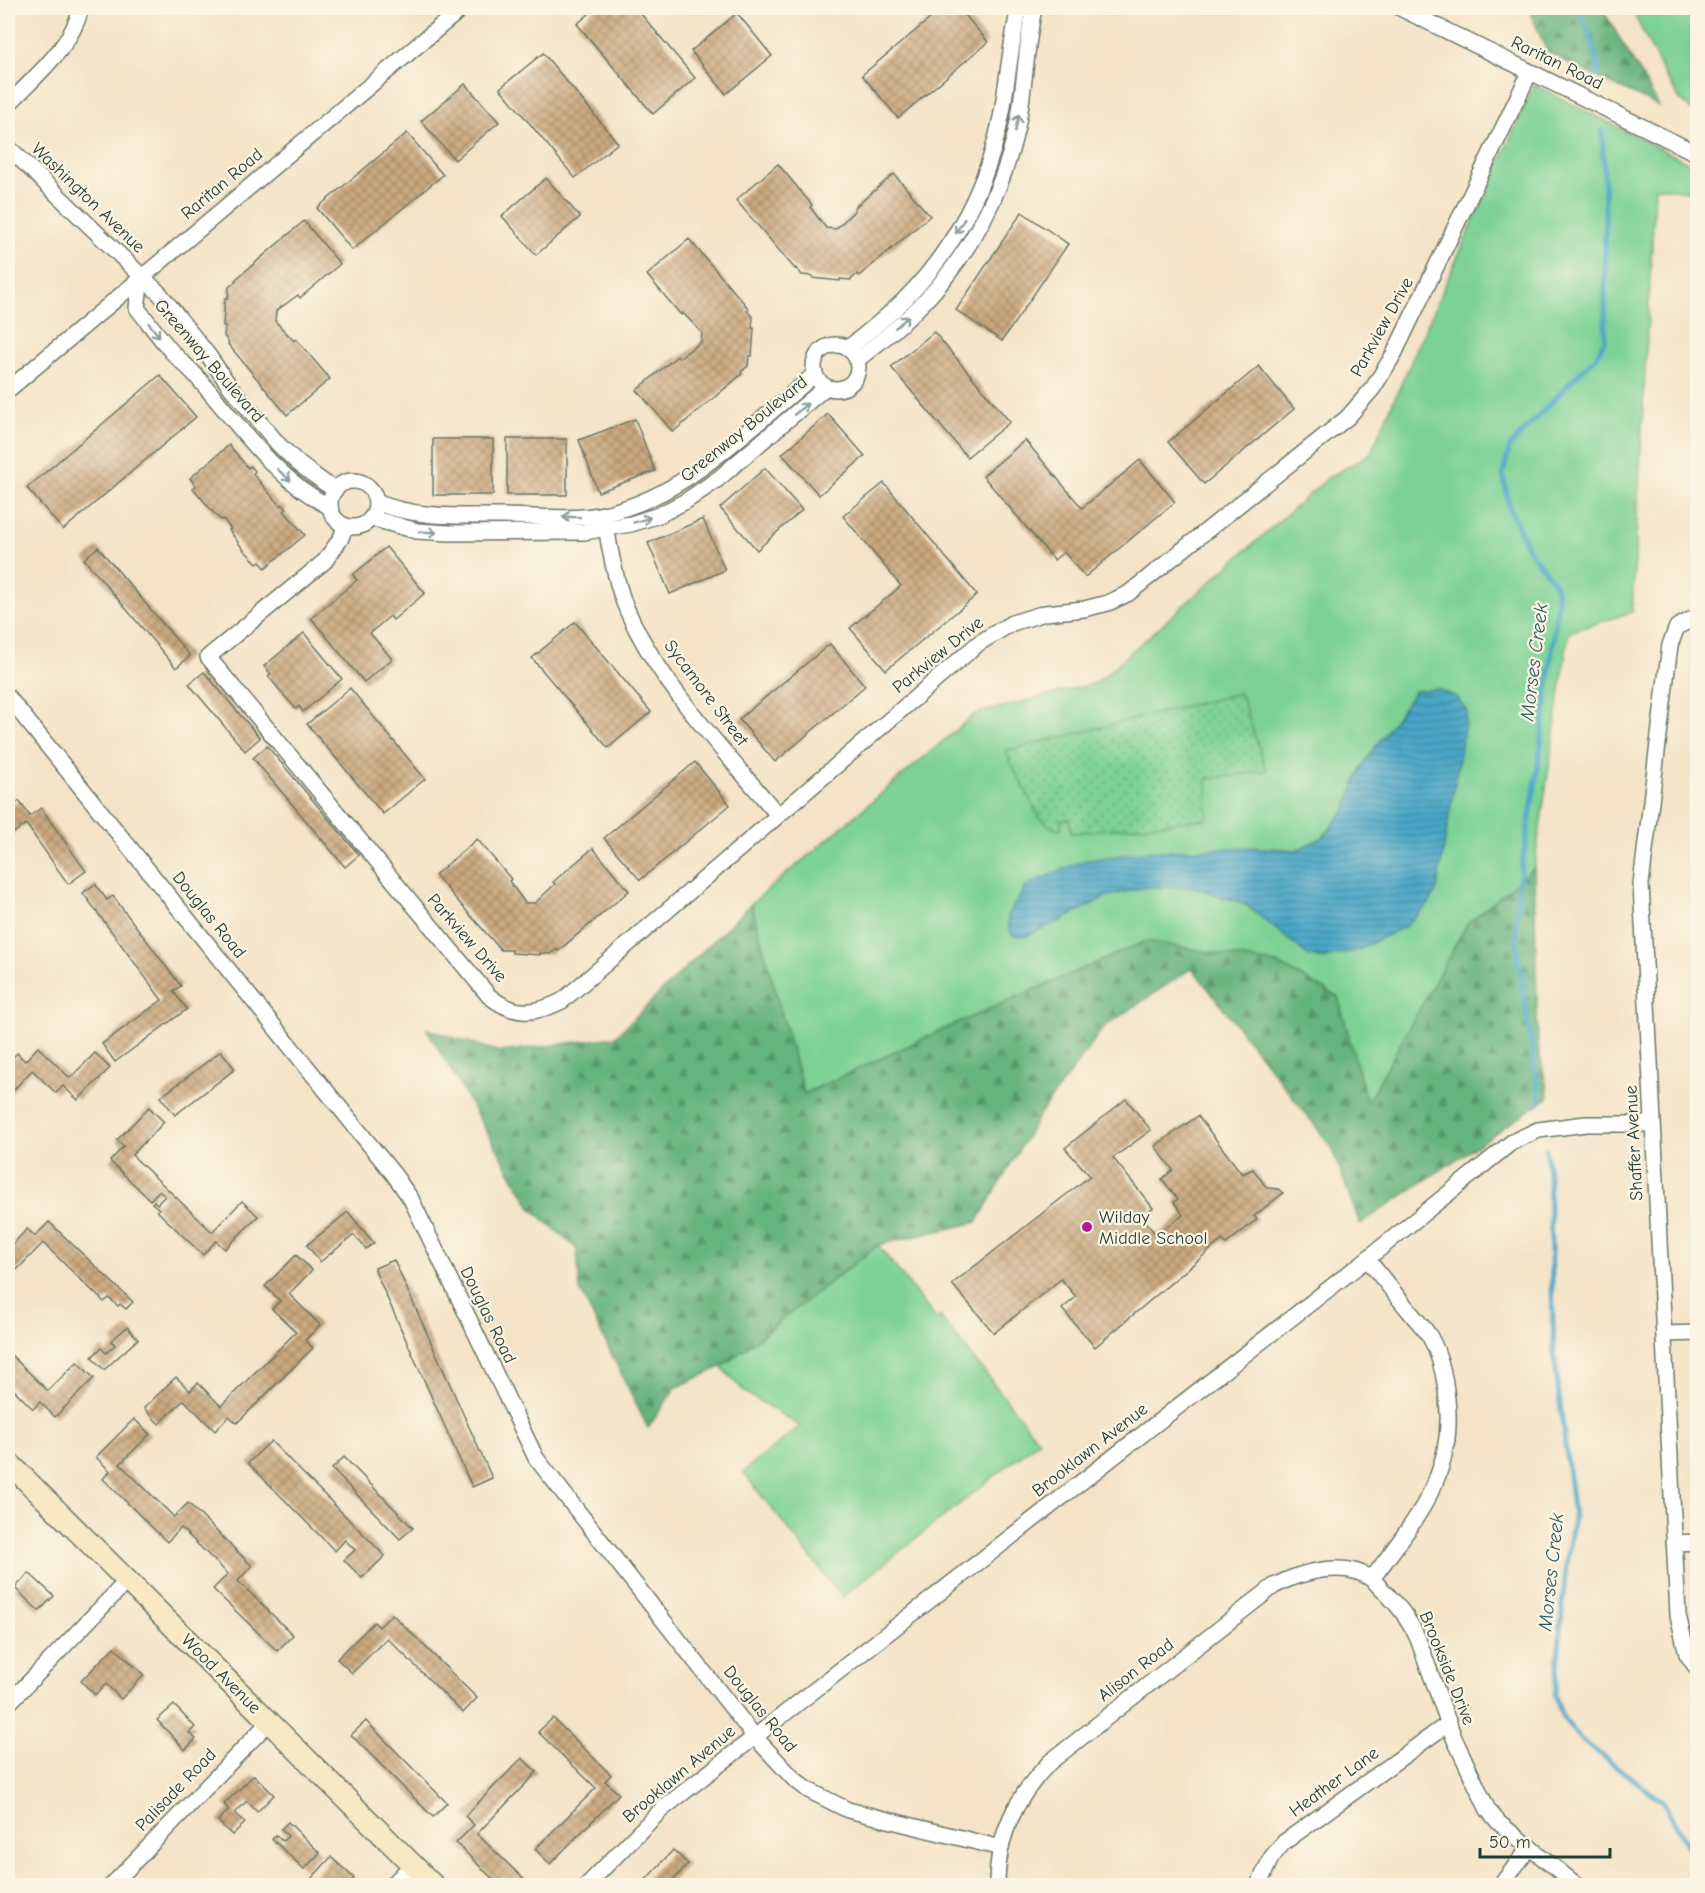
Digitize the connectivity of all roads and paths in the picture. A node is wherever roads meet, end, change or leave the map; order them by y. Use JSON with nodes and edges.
{"nodes":[{"id":1,"x":81,"y":8,"type":"edge"},
{"id":2,"x":462,"y":8,"type":"edge"},
{"id":3,"x":1019,"y":8,"type":"edge"},
{"id":4,"x":1035,"y":8,"type":"edge"},
{"id":5,"x":1400,"y":8,"type":"edge"},
{"id":6,"x":1530,"y":72,"type":"junction"},
{"id":7,"x":8,"y":105,"type":"edge"},
{"id":8,"x":8,"y":147,"type":"edge"},
{"id":9,"x":1698,"y":154,"type":"edge"},
{"id":10,"x":141,"y":278,"type":"junction"},
{"id":11,"x":853,"y":354,"type":"junction"},
{"id":12,"x":208,"y":355,"type":"junction"},
{"id":13,"x":191,"y":369,"type":"junction"},
{"id":14,"x":815,"y":374,"type":"junction"},
{"id":15,"x":826,"y":387,"type":"junction"},
{"id":16,"x":8,"y":390,"type":"edge"},
{"id":17,"x":336,"y":489,"type":"junction"},
{"id":18,"x":376,"y":502,"type":"junction"},
{"id":19,"x":330,"y":507,"type":"junction"},
{"id":20,"x":604,"y":514,"type":"junction"},
{"id":21,"x":371,"y":518,"type":"junction"},
{"id":22,"x":345,"y":526,"type":"junction"},
{"id":23,"x":606,"y":530,"type":"junction"},
{"id":24,"x":1694,"y":618,"type":"edge"},
{"id":25,"x":8,"y":697,"type":"edge"},
{"id":26,"x":778,"y":815,"type":"junction"},
{"id":27,"x":1652,"y":1124,"type":"junction"},
{"id":28,"x":1367,"y":1258,"type":"junction"},
{"id":29,"x":1698,"y":1333,"type":"edge"},
{"id":30,"x":1664,"y":1334,"type":"junction"},
{"id":31,"x":8,"y":1462,"type":"edge"},
{"id":32,"x":1698,"y":1542,"type":"edge"},
{"id":33,"x":1674,"y":1543,"type":"junction"},
{"id":34,"x":1372,"y":1579,"type":"junction"},
{"id":35,"x":127,"y":1581,"type":"junction"},
{"id":36,"x":1698,"y":1670,"type":"edge"},
{"id":37,"x":8,"y":1704,"type":"edge"},
{"id":38,"x":269,"y":1722,"type":"junction"},
{"id":39,"x":1449,"y":1723,"type":"junction"},
{"id":40,"x":754,"y":1736,"type":"junction"},
{"id":41,"x":1530,"y":1847,"type":"junction"},
{"id":42,"x":1001,"y":1848,"type":"junction"},
{"id":43,"x":412,"y":1864,"type":"junction"},
{"id":44,"x":111,"y":1886,"type":"edge"},
{"id":45,"x":391,"y":1886,"type":"edge"},
{"id":46,"x":434,"y":1886,"type":"edge"},
{"id":47,"x":586,"y":1886,"type":"edge"},
{"id":48,"x":997,"y":1886,"type":"edge"},
{"id":49,"x":1258,"y":1886,"type":"edge"},
{"id":50,"x":1500,"y":1886,"type":"edge"},
{"id":51,"x":1578,"y":1886,"type":"edge"}],
"edges":[{"from":1,"to":7,"type":"street"},
{"from":2,"to":10,"type":"street","name":"Raritan Road"},
{"from":3,"to":11,"type":"street","one_way":true},
{"from":11,"to":4,"type":"street","one_way":true},
{"from":5,"to":6,"type":"street","name":"Raritan Road"},
{"from":6,"to":9,"type":"street","name":"Raritan Road"},
{"from":6,"to":26,"type":"street","name":"Parkview Drive"},
{"from":8,"to":10,"type":"street","name":"Washington Avenue"},
{"from":10,"to":12,"type":"street","name":"Greenway Boulevard"},
{"from":10,"to":13,"type":"street","name":"Greenway Boulevard","one_way":true},
{"from":10,"to":16,"type":"street","name":"Raritan Road"},
{"from":11,"to":14,"type":"street"},
{"from":11,"to":15,"type":"street"},
{"from":12,"to":13,"type":"street"},
{"from":12,"to":17,"type":"street","name":"Greenway Boulevard"},
{"from":13,"to":19,"type":"street","name":"Greenway Boulevard","one_way":true},
{"from":14,"to":15,"type":"street"},
{"from":14,"to":20,"type":"street","name":"Greenway Boulevard"},
{"from":23,"to":15,"type":"street","name":"Greenway Boulevard","one_way":true},
{"from":17,"to":18,"type":"street"},
{"from":17,"to":19,"type":"street"},
{"from":20,"to":18,"type":"street","name":"Greenway Boulevard","one_way":true},
{"from":18,"to":21,"type":"street"},
{"from":19,"to":22,"type":"street"},
{"from":20,"to":23,"type":"street","name":"Sycamore Street"},
{"from":21,"to":22,"type":"street"},
{"from":21,"to":23,"type":"street","name":"Greenway Boulevard","one_way":true},
{"from":22,"to":26,"type":"street","name":"Parkview Drive"},
{"from":23,"to":26,"type":"street","name":"Sycamore Street"},
{"from":24,"to":27,"type":"street","name":"Shaffer Avenue"},
{"from":25,"to":40,"type":"street","name":"Douglas Road"},
{"from":27,"to":28,"type":"street","name":"Brooklawn Avenue"},
{"from":27,"to":30,"type":"street","name":"Shaffer Avenue"},
{"from":28,"to":34,"type":"street"},
{"from":28,"to":40,"type":"street","name":"Brooklawn Avenue"},
{"from":29,"to":30,"type":"street"},
{"from":30,"to":33,"type":"street","name":"Shaffer Avenue"},
{"from":31,"to":35,"type":"main road","name":"Wood Avenue"},
{"from":32,"to":33,"type":"street"},
{"from":33,"to":36,"type":"street","name":"Shaffer Avenue"},
{"from":34,"to":39,"type":"street","name":"Brookside Drive"},
{"from":34,"to":42,"type":"street","name":"Alison Road"},
{"from":35,"to":37,"type":"street"},
{"from":35,"to":38,"type":"main road","name":"Wood Avenue"},
{"from":38,"to":43,"type":"main road","name":"Wood Avenue"},
{"from":38,"to":44,"type":"street","name":"Palisade Road"},
{"from":39,"to":41,"type":"street","name":"Brookside Drive"},
{"from":39,"to":49,"type":"street","name":"Heather Lane"},
{"from":40,"to":42,"type":"street","name":"Douglas Road"},
{"from":40,"to":47,"type":"street","name":"Brooklawn Avenue"},
{"from":41,"to":50,"type":"street"},
{"from":41,"to":51,"type":"street","name":"Brookside Drive"},
{"from":42,"to":48,"type":"street","name":"Alison Road"},
{"from":43,"to":45,"type":"street"},
{"from":43,"to":46,"type":"main road","name":"Wood Avenue"}]}
